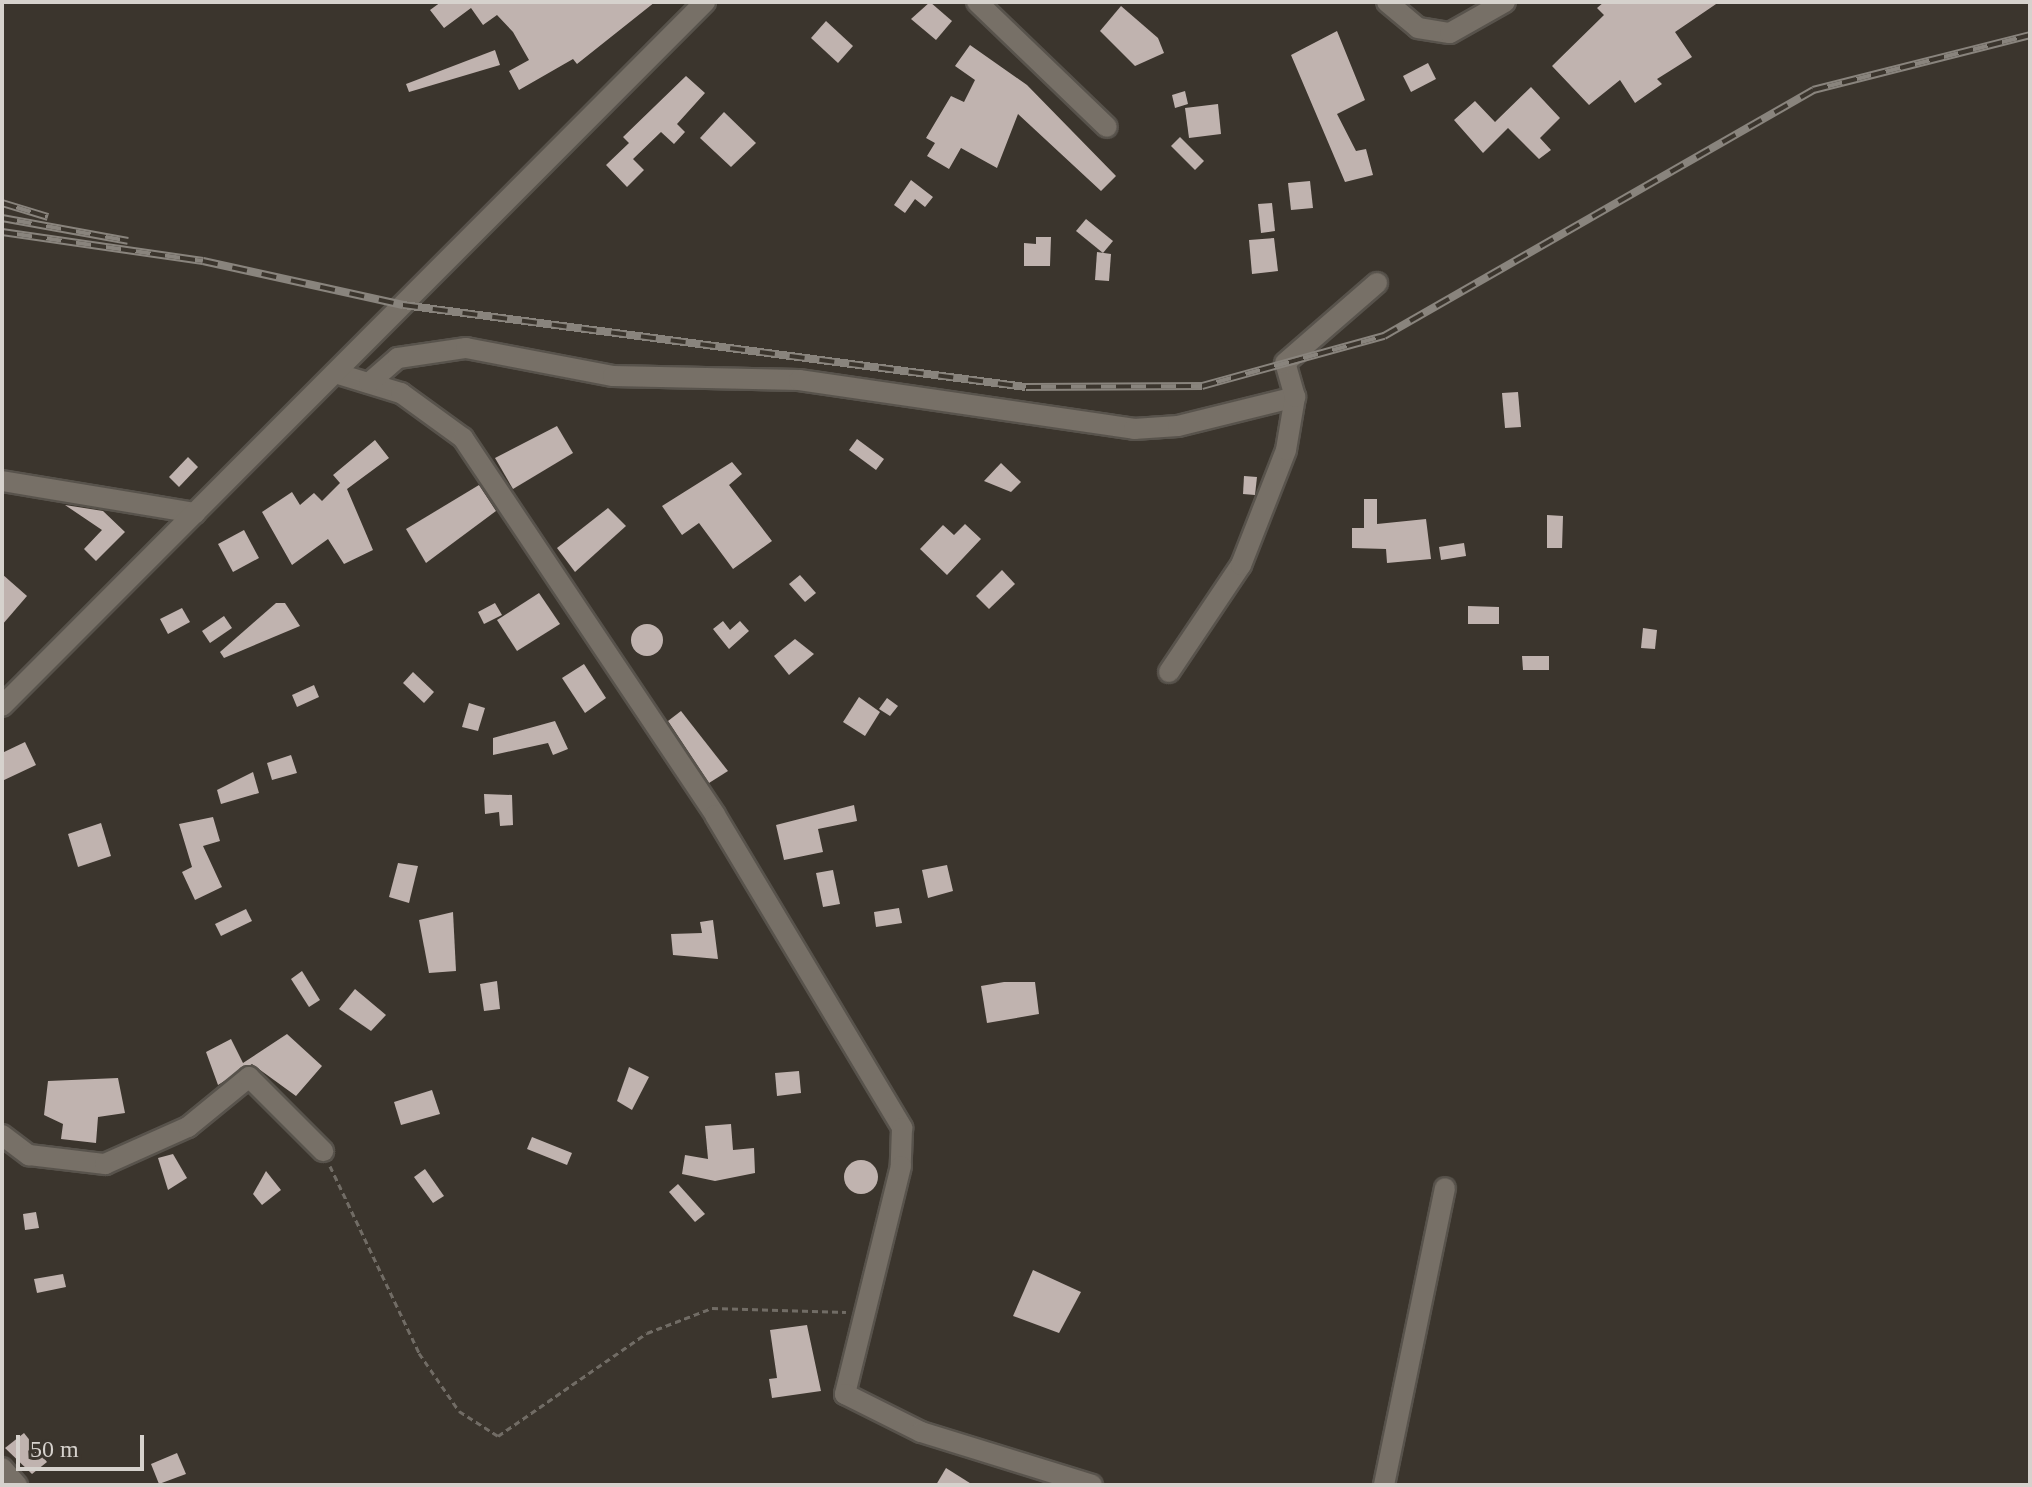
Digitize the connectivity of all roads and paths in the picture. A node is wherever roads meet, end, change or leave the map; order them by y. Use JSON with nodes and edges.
{"nodes":[{"id":1,"x":705,"y":2,"type":"edge"},
{"id":2,"x":1387,"y":2,"type":"edge"},
{"id":3,"x":1505,"y":2,"type":"edge"},
{"id":4,"x":985,"y":4,"type":"edge"},
{"id":5,"x":1107,"y":127,"type":"dead end"},
{"id":6,"x":1377,"y":283,"type":"dead end"},
{"id":7,"x":335,"y":373,"type":"junction"},
{"id":8,"x":369,"y":383,"type":"junction"},
{"id":9,"x":1295,"y":397,"type":"junction"},
{"id":10,"x":2,"y":481,"type":"edge"},
{"id":11,"x":195,"y":513,"type":"junction"},
{"id":12,"x":1169,"y":672,"type":"dead end"},
{"id":13,"x":2,"y":706,"type":"edge"},
{"id":14,"x":2,"y":1135,"type":"edge"},
{"id":15,"x":323,"y":1151,"type":"joint"},
{"id":16,"x":1445,"y":1188,"type":"dead end"},
{"id":17,"x":862,"y":1312,"type":"junction"},
{"id":18,"x":2,"y":1468,"type":"edge"},
{"id":19,"x":17,"y":1485,"type":"edge"},
{"id":20,"x":1092,"y":1485,"type":"edge"},
{"id":21,"x":1384,"y":1485,"type":"edge"}],
"edges":[{"from":1,"to":7,"type":"street"},
{"from":2,"to":3,"type":"street"},
{"from":4,"to":5,"type":"street"},
{"from":6,"to":9,"type":"street"},
{"from":7,"to":8,"type":"street"},
{"from":7,"to":11,"type":"street"},
{"from":8,"to":9,"type":"street"},
{"from":8,"to":17,"type":"street"},
{"from":9,"to":12,"type":"street"},
{"from":10,"to":11,"type":"street"},
{"from":11,"to":13,"type":"street"},
{"from":14,"to":15,"type":"street"},
{"from":15,"to":17,"type":"path"},
{"from":16,"to":21,"type":"street"},
{"from":17,"to":20,"type":"street"},
{"from":18,"to":19,"type":"street"}]}
